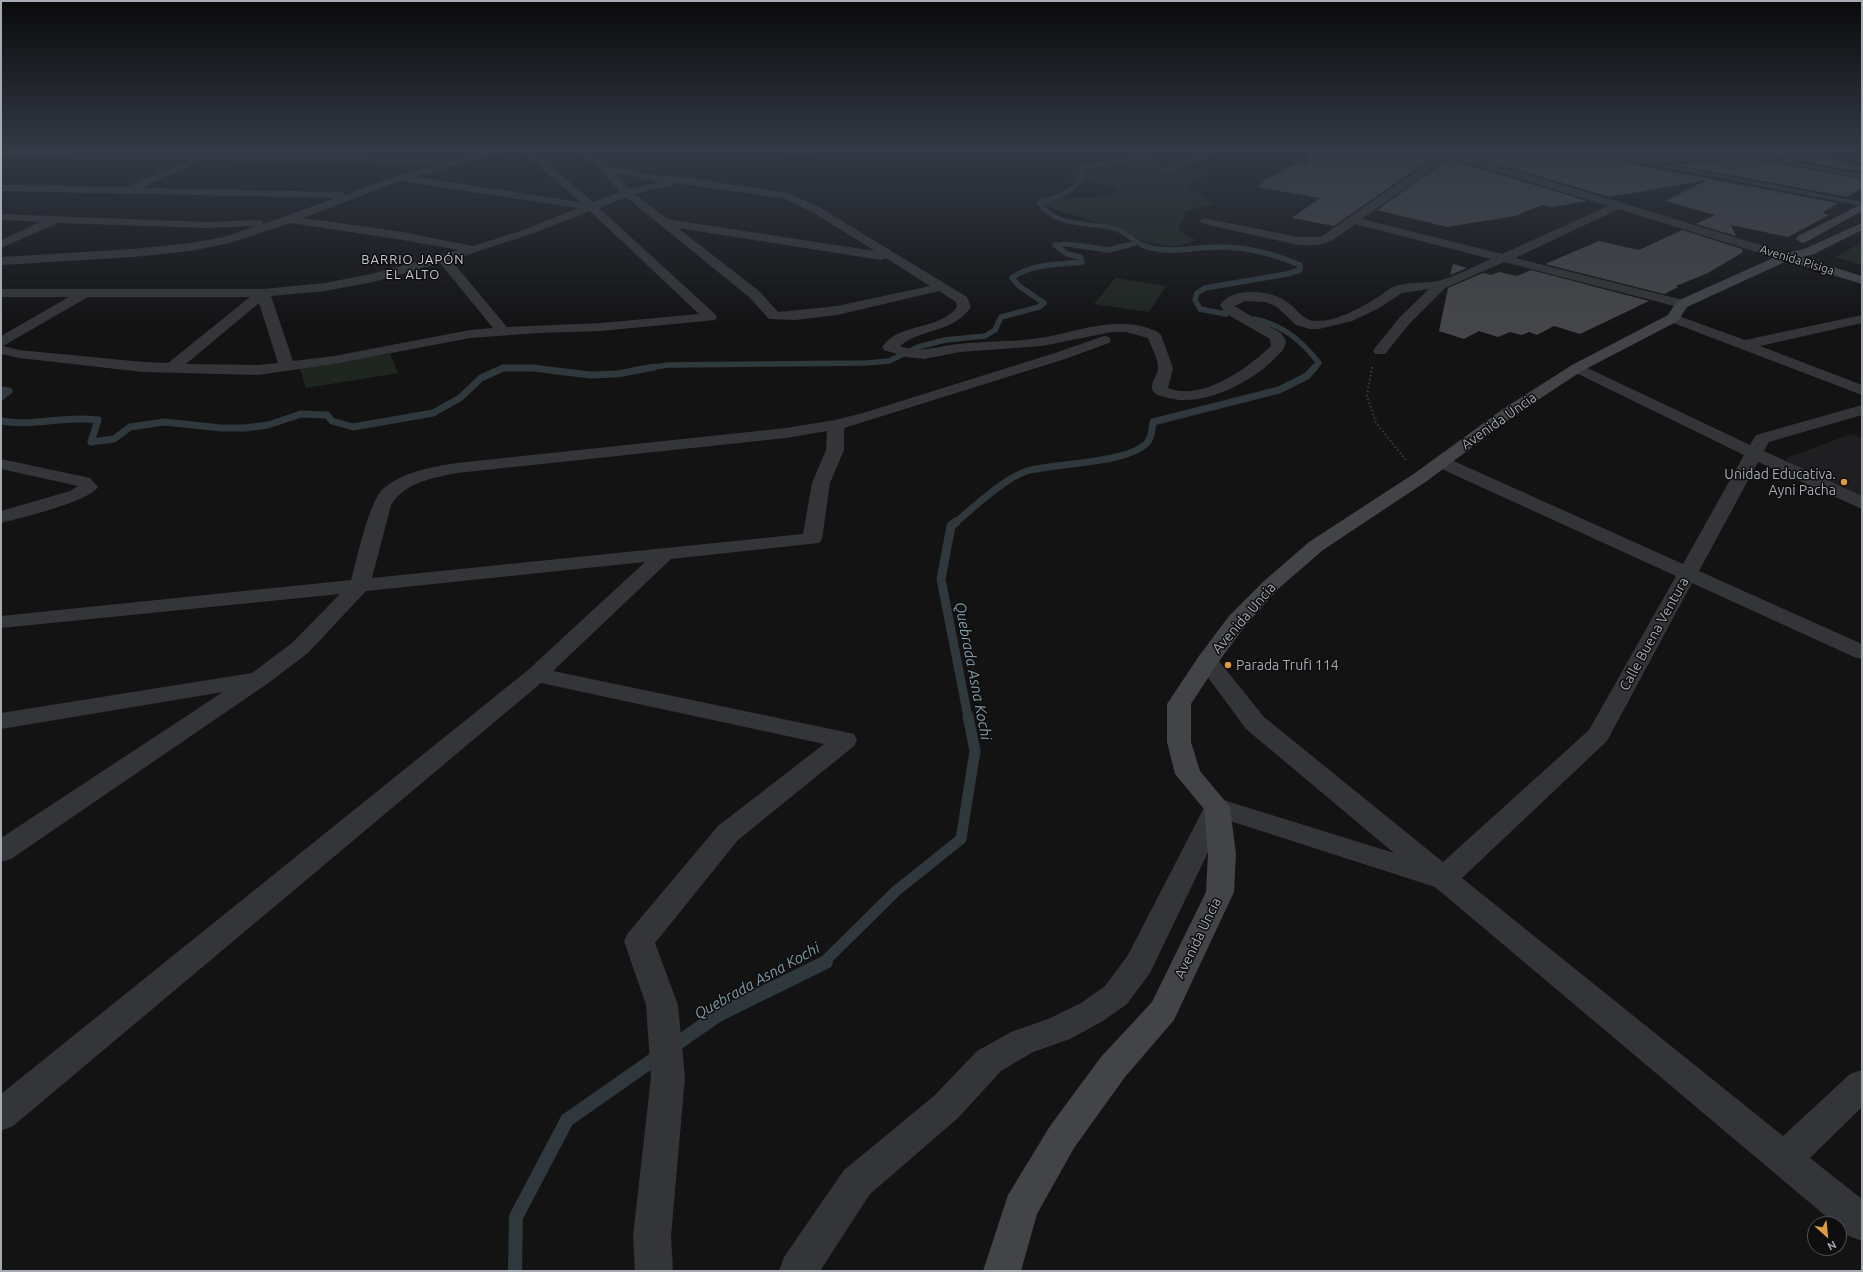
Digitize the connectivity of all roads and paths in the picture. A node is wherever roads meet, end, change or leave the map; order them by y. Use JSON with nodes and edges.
{"nodes":[{"id":1,"x":320,"y":208,"type":"edge"},
{"id":2,"x":588,"y":208,"type":"edge"},
{"id":3,"x":592,"y":208,"type":"edge"},
{"id":4,"x":646,"y":208,"type":"edge"},
{"id":5,"x":813,"y":208,"type":"edge"},
{"id":6,"x":1370,"y":208,"type":"edge"},
{"id":7,"x":1612,"y":208,"type":"edge"},
{"id":8,"x":1631,"y":208,"type":"edge"},
{"id":9,"x":1663,"y":208,"type":"edge"},
{"id":10,"x":1860,"y":208,"type":"edge"},
{"id":11,"x":80,"y":209,"type":"dead end"},
{"id":12,"x":1,"y":217,"type":"edge"},
{"id":13,"x":58,"y":218,"type":"junction"},
{"id":14,"x":288,"y":220,"type":"junction"},
{"id":15,"x":1354,"y":220,"type":"junction"},
{"id":16,"x":1204,"y":221,"type":"dead end"},
{"id":17,"x":662,"y":222,"type":"junction"},
{"id":18,"x":1862,"y":226,"type":"edge"},
{"id":19,"x":1728,"y":228,"type":"dead end"},
{"id":20,"x":1,"y":244,"type":"edge"},
{"id":21,"x":475,"y":249,"type":"junction"},
{"id":22,"x":1787,"y":251,"type":"junction"},
{"id":23,"x":1808,"y":252,"type":"junction"},
{"id":24,"x":890,"y":257,"type":"junction"},
{"id":25,"x":443,"y":258,"type":"junction"},
{"id":26,"x":1504,"y":258,"type":"junction"},
{"id":27,"x":1,"y":261,"type":"edge"},
{"id":28,"x":1862,"y":268,"type":"edge"},
{"id":29,"x":1862,"y":280,"type":"edge"},
{"id":30,"x":1440,"y":285,"type":"junction"},
{"id":31,"x":941,"y":287,"type":"junction"},
{"id":32,"x":1,"y":293,"type":"edge"},
{"id":33,"x":85,"y":293,"type":"junction"},
{"id":34,"x":263,"y":293,"type":"junction"},
{"id":35,"x":1682,"y":304,"type":"junction"},
{"id":36,"x":1673,"y":318,"type":"junction"},
{"id":37,"x":1862,"y":319,"type":"edge"},
{"id":38,"x":1136,"y":329,"type":"junction"},
{"id":39,"x":504,"y":332,"type":"junction"},
{"id":40,"x":1,"y":342,"type":"edge"},
{"id":41,"x":1744,"y":346,"type":"junction"},
{"id":42,"x":1,"y":350,"type":"edge"},
{"id":43,"x":1380,"y":351,"type":"joint"},
{"id":44,"x":287,"y":366,"type":"junction"},
{"id":45,"x":171,"y":368,"type":"junction"},
{"id":46,"x":1577,"y":368,"type":"junction"},
{"id":47,"x":1862,"y":390,"type":"edge"},
{"id":48,"x":1862,"y":410,"type":"edge"},
{"id":49,"x":836,"y":425,"type":"junction"},
{"id":50,"x":1753,"y":453,"type":"junction"},
{"id":51,"x":1441,"y":462,"type":"junction"},
{"id":52,"x":1,"y":464,"type":"edge"},
{"id":53,"x":1421,"y":477,"type":"junction"},
{"id":54,"x":1862,"y":503,"type":"edge"},
{"id":55,"x":1,"y":517,"type":"edge"},
{"id":56,"x":666,"y":554,"type":"junction"},
{"id":57,"x":1687,"y":573,"type":"junction"},
{"id":58,"x":360,"y":585,"type":"junction"},
{"id":59,"x":1,"y":622,"type":"edge"},
{"id":60,"x":1862,"y":652,"type":"edge"},
{"id":61,"x":1206,"y":661,"type":"junction"},
{"id":62,"x":536,"y":675,"type":"junction"},
{"id":63,"x":259,"y":679,"type":"junction"},
{"id":64,"x":1,"y":721,"type":"edge"},
{"id":65,"x":1216,"y":807,"type":"junction"},
{"id":66,"x":1,"y":852,"type":"edge"},
{"id":67,"x":1443,"y":878,"type":"junction"},
{"id":68,"x":1862,"y":1085,"type":"edge"},
{"id":69,"x":1,"y":1115,"type":"edge"},
{"id":70,"x":1784,"y":1159,"type":"junction"},
{"id":71,"x":1862,"y":1223,"type":"edge"},
{"id":72,"x":654,"y":1271,"type":"edge"},
{"id":73,"x":798,"y":1271,"type":"edge"},
{"id":74,"x":1002,"y":1271,"type":"edge"}],
"edges":[{"from":1,"to":14,"type":"street"},
{"from":2,"to":21,"type":"street"},
{"from":3,"to":39,"type":"street"},
{"from":4,"to":17,"type":"street"},
{"from":5,"to":24,"type":"street"},
{"from":6,"to":15,"type":"street"},
{"from":7,"to":26,"type":"street"},
{"from":8,"to":22,"type":"street","name":"Avenida Pisiga"},
{"from":9,"to":19,"type":"street"},
{"from":10,"to":22,"type":"street"},
{"from":11,"to":13,"type":"street"},
{"from":12,"to":13,"type":"street"},
{"from":13,"to":14,"type":"street"},
{"from":13,"to":20,"type":"street"},
{"from":14,"to":21,"type":"street"},
{"from":14,"to":27,"type":"street"},
{"from":15,"to":16,"type":"street"},
{"from":15,"to":26,"type":"street"},
{"from":17,"to":24,"type":"street"},
{"from":17,"to":31,"type":"street"},
{"from":18,"to":23,"type":"street"},
{"from":21,"to":25,"type":"street"},
{"from":22,"to":23,"type":"street"},
{"from":22,"to":29,"type":"street","name":"Avenida Pisiga"},
{"from":22,"to":35,"type":"street"},
{"from":23,"to":28,"type":"street","name":"Avenida Pisiga"},
{"from":24,"to":31,"type":"street"},
{"from":25,"to":34,"type":"street"},
{"from":25,"to":39,"type":"street"},
{"from":26,"to":30,"type":"street"},
{"from":26,"to":35,"type":"street"},
{"from":30,"to":38,"type":"street"},
{"from":30,"to":43,"type":"street"},
{"from":31,"to":38,"type":"street"},
{"from":32,"to":33,"type":"street"},
{"from":33,"to":34,"type":"street"},
{"from":33,"to":40,"type":"street"},
{"from":34,"to":44,"type":"street"},
{"from":34,"to":45,"type":"street"},
{"from":35,"to":36,"type":"street","name":"Avenida Uncia"},
{"from":36,"to":41,"type":"street"},
{"from":36,"to":46,"type":"street","name":"Avenida Uncia"},
{"from":37,"to":41,"type":"street"},
{"from":38,"to":49,"type":"street"},
{"from":39,"to":44,"type":"street"},
{"from":41,"to":47,"type":"street"},
{"from":42,"to":45,"type":"street"},
{"from":43,"to":53,"type":"path"},
{"from":44,"to":45,"type":"street"},
{"from":46,"to":50,"type":"street"},
{"from":46,"to":51,"type":"street","name":"Avenida Uncia"},
{"from":48,"to":50,"type":"street","name":"Calle Buena Ventura"},
{"from":49,"to":56,"type":"street"},
{"from":49,"to":58,"type":"street"},
{"from":50,"to":54,"type":"street"},
{"from":50,"to":57,"type":"street","name":"Calle Buena Ventura"},
{"from":51,"to":53,"type":"street","name":"Avenida Uncia"},
{"from":51,"to":57,"type":"street"},
{"from":52,"to":55,"type":"street"},
{"from":53,"to":61,"type":"street","name":"Avenida Uncia"},
{"from":56,"to":58,"type":"street"},
{"from":56,"to":62,"type":"street"},
{"from":57,"to":60,"type":"street"},
{"from":57,"to":67,"type":"street","name":"Calle Buena Ventura"},
{"from":58,"to":59,"type":"street"},
{"from":58,"to":63,"type":"street"},
{"from":61,"to":65,"type":"street","name":"Avenida Uncia"},
{"from":61,"to":67,"type":"street"},
{"from":62,"to":69,"type":"street"},
{"from":62,"to":72,"type":"street"},
{"from":63,"to":64,"type":"street"},
{"from":63,"to":66,"type":"street"},
{"from":65,"to":67,"type":"street"},
{"from":65,"to":73,"type":"street"},
{"from":65,"to":74,"type":"street","name":"Avenida Uncia"},
{"from":67,"to":70,"type":"street"},
{"from":68,"to":70,"type":"street"},
{"from":70,"to":71,"type":"street"}]}
